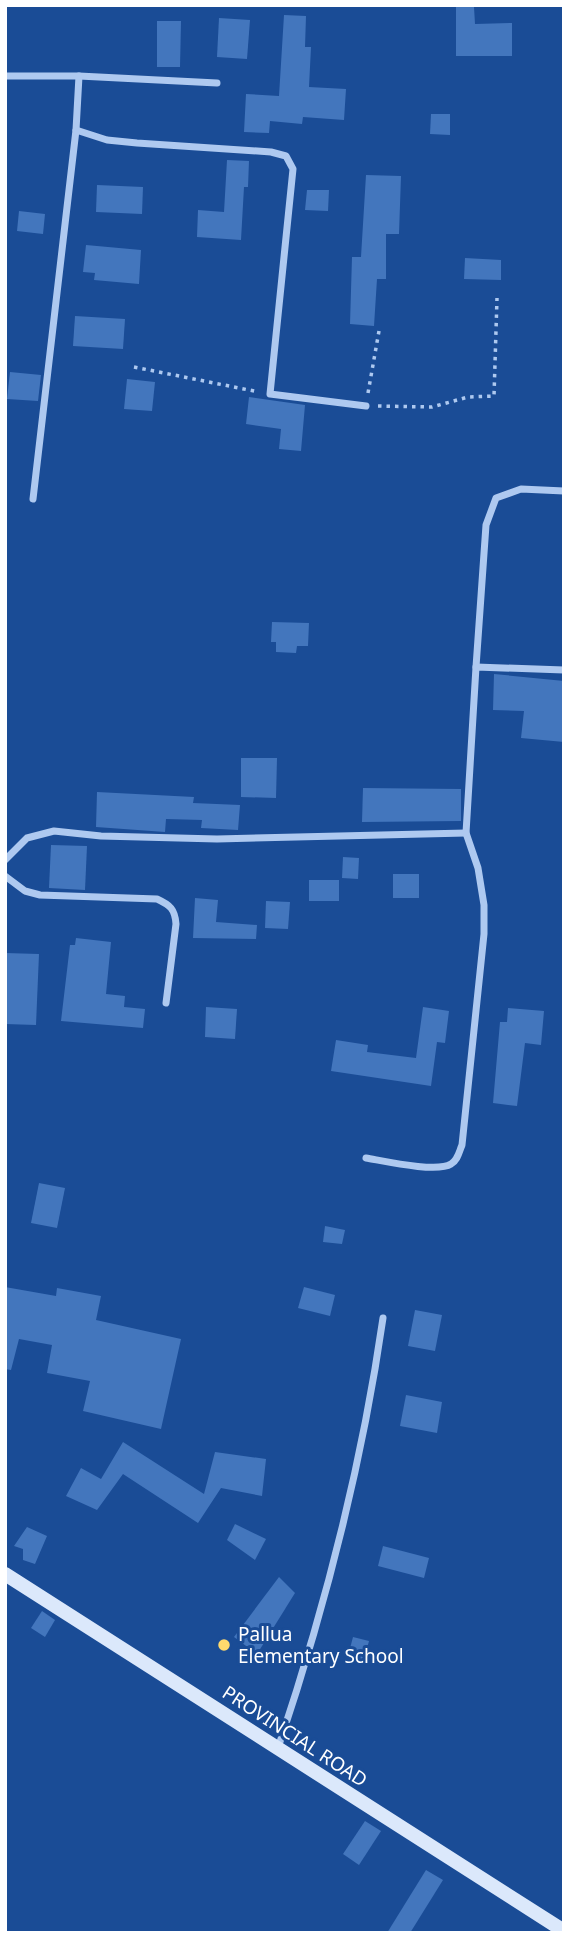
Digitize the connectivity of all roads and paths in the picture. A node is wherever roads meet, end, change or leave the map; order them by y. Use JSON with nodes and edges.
{"nodes":[{"id":1,"x":5,"y":76,"type":"edge"},
{"id":2,"x":79,"y":76,"type":"junction"},
{"id":3,"x":217,"y":83,"type":"dead end"},
{"id":4,"x":76,"y":130,"type":"junction"},
{"id":5,"x":496,"y":298,"type":"dead end"},
{"id":6,"x":379,"y":331,"type":"dead end"},
{"id":7,"x":134,"y":367,"type":"dead end"},
{"id":8,"x":270,"y":394,"type":"junction"},
{"id":9,"x":366,"y":406,"type":"junction"},
{"id":10,"x":564,"y":491,"type":"edge"},
{"id":11,"x":33,"y":499,"type":"dead end"},
{"id":12,"x":476,"y":667,"type":"junction"},
{"id":13,"x":564,"y":670,"type":"edge"},
{"id":14,"x":466,"y":833,"type":"junction"},
{"id":15,"x":5,"y":860,"type":"edge"},
{"id":16,"x":5,"y":876,"type":"edge"},
{"id":17,"x":166,"y":1003,"type":"dead end"},
{"id":18,"x":366,"y":1158,"type":"dead end"},
{"id":19,"x":383,"y":1318,"type":"dead end"},
{"id":20,"x":5,"y":1574,"type":"edge"},
{"id":21,"x":278,"y":1748,"type":"junction"},
{"id":22,"x":564,"y":1931,"type":"edge"}],
"edges":[{"from":1,"to":2,"type":"street"},
{"from":2,"to":3,"type":"street"},
{"from":2,"to":4,"type":"street"},
{"from":4,"to":8,"type":"street"},
{"from":4,"to":11,"type":"street"},
{"from":5,"to":9,"type":"path"},
{"from":6,"to":9,"type":"path"},
{"from":7,"to":8,"type":"path"},
{"from":8,"to":9,"type":"street"},
{"from":10,"to":12,"type":"street"},
{"from":12,"to":13,"type":"street"},
{"from":12,"to":14,"type":"street"},
{"from":14,"to":15,"type":"street"},
{"from":14,"to":18,"type":"street"},
{"from":16,"to":17,"type":"street"},
{"from":19,"to":21,"type":"street"},
{"from":20,"to":21,"type":"main road","name":"PROVINCIAL ROAD"},
{"from":21,"to":22,"type":"main road","name":"PROVINCIAL ROAD"}]}
